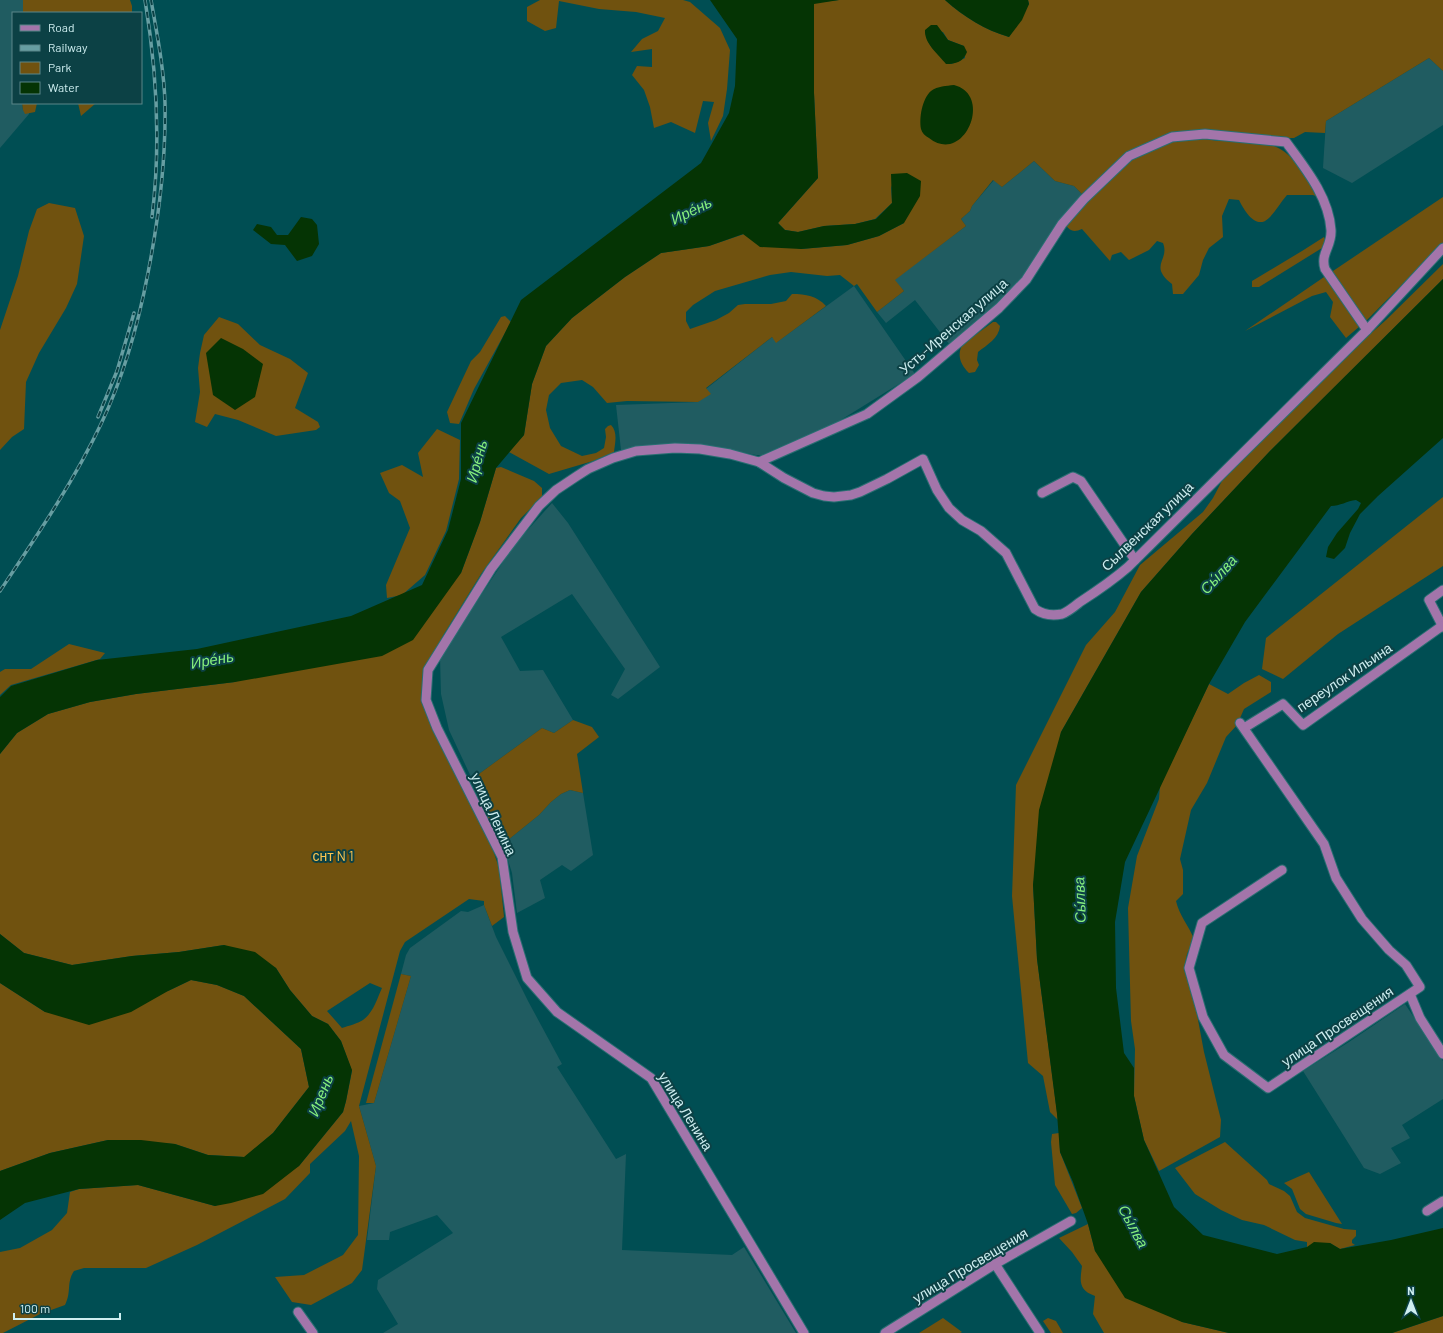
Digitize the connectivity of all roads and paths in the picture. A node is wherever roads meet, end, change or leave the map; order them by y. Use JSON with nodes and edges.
{"nodes":[{"id":1,"x":1443,"y":248,"type":"edge"},
{"id":2,"x":1367,"y":330,"type":"junction"},
{"id":3,"x":923,"y":459,"type":"joint"},
{"id":4,"x":759,"y":462,"type":"junction"},
{"id":5,"x":1042,"y":493,"type":"dead end"},
{"id":6,"x":1135,"y":560,"type":"junction"},
{"id":7,"x":1443,"y":590,"type":"edge"},
{"id":8,"x":1443,"y":627,"type":"edge"},
{"id":9,"x":1282,"y":870,"type":"dead end"},
{"id":10,"x":1420,"y":987,"type":"joint"},
{"id":11,"x":1410,"y":994,"type":"junction"},
{"id":12,"x":1443,"y":1054,"type":"edge"},
{"id":13,"x":1443,"y":1201,"type":"edge"},
{"id":14,"x":1427,"y":1211,"type":"dead end"},
{"id":15,"x":1071,"y":1221,"type":"dead end"},
{"id":16,"x":995,"y":1264,"type":"junction"},
{"id":17,"x":298,"y":1312,"type":"dead end"},
{"id":18,"x":313,"y":1333,"type":"edge"},
{"id":19,"x":804,"y":1333,"type":"edge"},
{"id":20,"x":885,"y":1333,"type":"edge"},
{"id":21,"x":1040,"y":1333,"type":"edge"}],
"edges":[{"from":1,"to":2,"type":"street","name":"Сылвенская улица"},
{"from":2,"to":4,"type":"street","name":"Усть-Иренская улица"},
{"from":2,"to":6,"type":"street","name":"Сылвенская улица"},
{"from":3,"to":4,"type":"street","name":"улица Ленина"},
{"from":3,"to":6,"type":"street","name":"Сылвенская улица"},
{"from":4,"to":19,"type":"street","name":"улица Ленина"},
{"from":5,"to":6,"type":"street"},
{"from":7,"to":8,"type":"street"},
{"from":8,"to":10,"type":"street","name":"переулок Ильина"},
{"from":9,"to":11,"type":"street","name":"улица Просвещения"},
{"from":10,"to":11,"type":"street","name":"улица Просвещения"},
{"from":11,"to":12,"type":"street"},
{"from":13,"to":14,"type":"street"},
{"from":15,"to":16,"type":"street","name":"улица Просвещения"},
{"from":16,"to":20,"type":"street","name":"улица Просвещения"},
{"from":16,"to":21,"type":"street"},
{"from":17,"to":18,"type":"street"}]}
